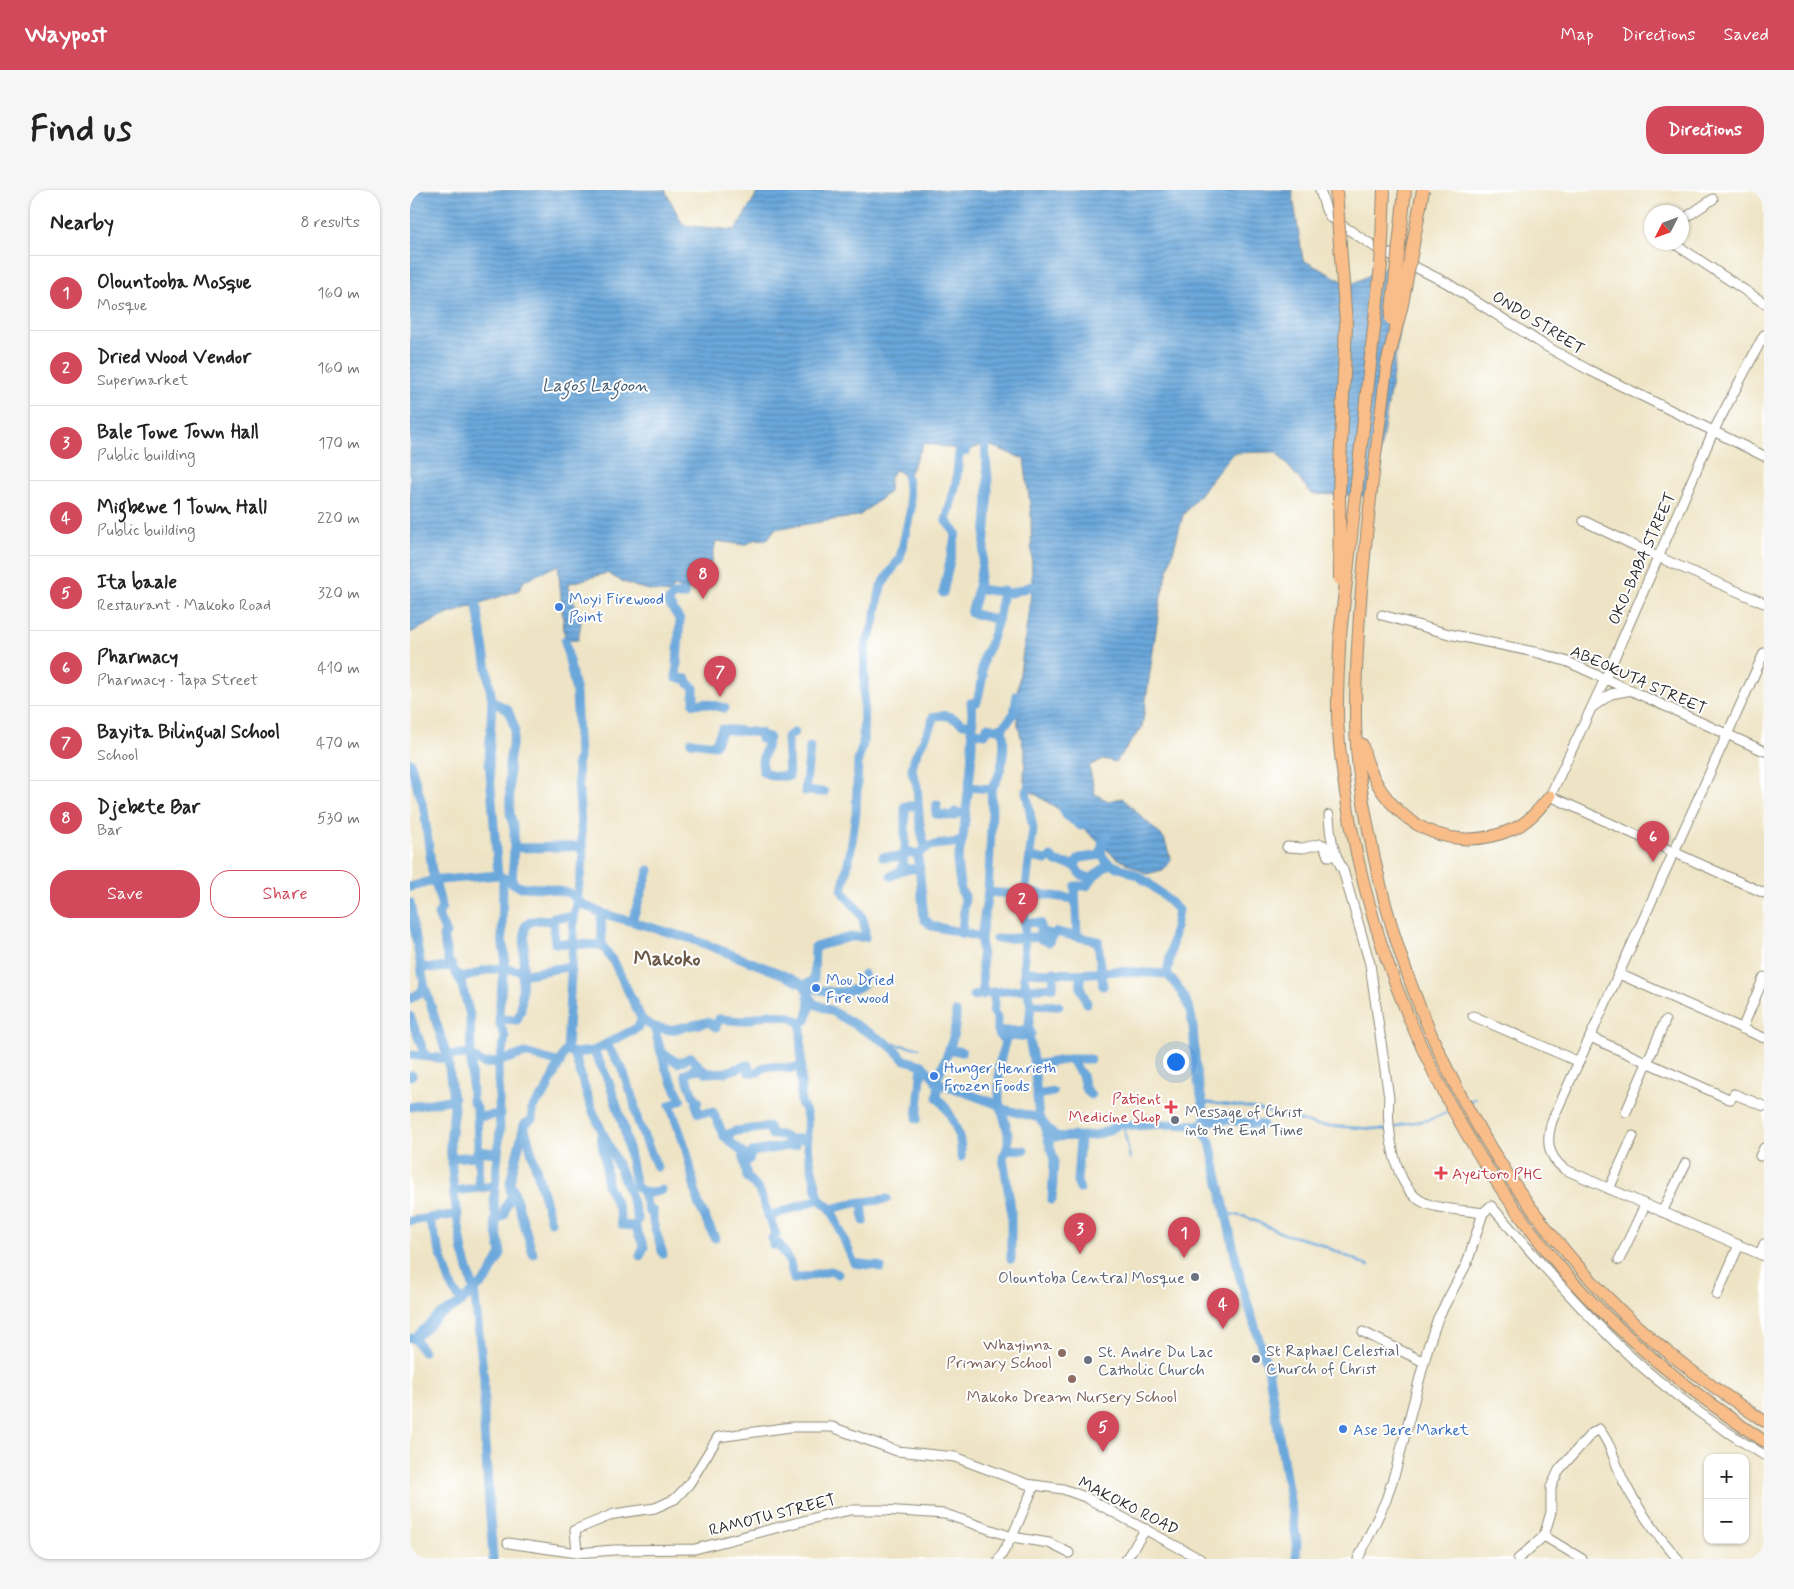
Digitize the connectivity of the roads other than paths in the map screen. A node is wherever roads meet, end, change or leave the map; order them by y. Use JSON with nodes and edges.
{"nodes":[{"id":1,"x":1320,"y":190,"type":"edge"},
{"id":2,"x":1336,"y":190,"type":"edge"},
{"id":3,"x":1384,"y":190,"type":"edge"},
{"id":4,"x":1404,"y":190,"type":"edge"},
{"id":5,"x":1423,"y":190,"type":"edge"},
{"id":6,"x":1712,"y":199,"type":"dead end"},
{"id":7,"x":1689,"y":215,"type":"edge"},
{"id":8,"x":1684,"y":250,"type":"edge"},
{"id":9,"x":1764,"y":303,"type":"edge"},
{"id":10,"x":1764,"y":335,"type":"edge"},
{"id":11,"x":1387,"y":364,"type":"junction"},
{"id":12,"x":1713,"y":432,"type":"junction"},
{"id":13,"x":1764,"y":456,"type":"edge"},
{"id":14,"x":1584,"y":521,"type":"dead end"},
{"id":15,"x":1658,"y":557,"type":"junction"},
{"id":16,"x":1764,"y":603,"type":"edge"},
{"id":17,"x":1382,"y":615,"type":"dead end"},
{"id":18,"x":1340,"y":636,"type":"junction"},
{"id":19,"x":1764,"y":653,"type":"edge"},
{"id":20,"x":1605,"y":678,"type":"junction"},
{"id":21,"x":1632,"y":690,"type":"junction"},
{"id":22,"x":1355,"y":706,"type":"junction"},
{"id":23,"x":1592,"y":707,"type":"junction"},
{"id":24,"x":1726,"y":734,"type":"junction"},
{"id":25,"x":1764,"y":751,"type":"edge"},
{"id":26,"x":1550,"y":796,"type":"junction"},
{"id":27,"x":1329,"y":816,"type":"dead end"},
{"id":28,"x":1287,"y":847,"type":"dead end"},
{"id":29,"x":1674,"y":852,"type":"junction"},
{"id":30,"x":1336,"y":856,"type":"junction"},
{"id":31,"x":1764,"y":893,"type":"edge"},
{"id":32,"x":1619,"y":974,"type":"junction"},
{"id":33,"x":1764,"y":977,"type":"edge"},
{"id":34,"x":1473,"y":1016,"type":"dead end"},
{"id":35,"x":1665,"y":1021,"type":"dead end"},
{"id":36,"x":1742,"y":1029,"type":"junction"},
{"id":37,"x":1590,"y":1037,"type":"junction"},
{"id":38,"x":1764,"y":1038,"type":"edge"},
{"id":39,"x":1579,"y":1062,"type":"junction"},
{"id":40,"x":1646,"y":1062,"type":"junction"},
{"id":41,"x":1764,"y":1106,"type":"edge"},
{"id":42,"x":1626,"y":1112,"type":"dead end"},
{"id":43,"x":1632,"y":1136,"type":"dead end"},
{"id":44,"x":1686,"y":1163,"type":"dead end"},
{"id":45,"x":1609,"y":1189,"type":"junction"},
{"id":46,"x":1645,"y":1205,"type":"junction"},
{"id":47,"x":1662,"y":1212,"type":"junction"},
{"id":48,"x":1482,"y":1213,"type":"junction"},
{"id":49,"x":1764,"y":1244,"type":"edge"},
{"id":50,"x":1739,"y":1245,"type":"junction"},
{"id":51,"x":1762,"y":1255,"type":"edge"},
{"id":52,"x":1620,"y":1260,"type":"dead end"},
{"id":53,"x":1717,"y":1295,"type":"dead end"},
{"id":54,"x":1363,"y":1332,"type":"dead end"},
{"id":55,"x":1424,"y":1362,"type":"junction"},
{"id":56,"x":1764,"y":1421,"type":"edge"},
{"id":57,"x":1764,"y":1440,"type":"edge"},
{"id":58,"x":1764,"y":1455,"type":"edge"},
{"id":59,"x":1034,"y":1486,"type":"junction"},
{"id":60,"x":1146,"y":1529,"type":"junction"},
{"id":61,"x":1544,"y":1536,"type":"junction"},
{"id":62,"x":1012,"y":1537,"type":"junction"},
{"id":63,"x":508,"y":1543,"type":"dead end"},
{"id":64,"x":1069,"y":1553,"type":"dead end"},
{"id":65,"x":577,"y":1554,"type":"junction"},
{"id":66,"x":1198,"y":1558,"type":"edge"},
{"id":67,"x":999,"y":1559,"type":"edge"},
{"id":68,"x":1126,"y":1559,"type":"edge"},
{"id":69,"x":1358,"y":1559,"type":"edge"},
{"id":70,"x":1518,"y":1559,"type":"edge"},
{"id":71,"x":1582,"y":1559,"type":"edge"},
{"id":72,"x":1678,"y":1559,"type":"edge"}],
"edges":[{"from":1,"to":12,"type":"street","name":"ONDO STREET"},
{"from":2,"to":18,"type":"highway","bridge":true},
{"from":3,"to":18,"type":"highway","bridge":true},
{"from":4,"to":11,"type":"highway","bridge":true},
{"from":5,"to":11,"type":"highway","bridge":true},
{"from":6,"to":7,"type":"street"},
{"from":8,"to":9,"type":"street"},
{"from":10,"to":12,"type":"street","name":"OKO-BABA STREET"},
{"from":11,"to":22,"type":"main road"},
{"from":12,"to":13,"type":"street","name":"ONDO STREET"},
{"from":12,"to":15,"type":"street","name":"OKO-BABA STREET"},
{"from":14,"to":15,"type":"street"},
{"from":15,"to":16,"type":"street"},
{"from":15,"to":20,"type":"street","name":"OKO-BABA STREET"},
{"from":17,"to":20,"type":"street","name":"ABEOKUTA STREET"},
{"from":18,"to":57,"type":"main road"},
{"from":19,"to":24,"type":"street"},
{"from":20,"to":21,"type":"street","name":"ABEOKUTA STREET"},
{"from":20,"to":23,"type":"street","name":"OKO-BABA STREET"},
{"from":21,"to":23,"type":"street"},
{"from":21,"to":24,"type":"street","name":"ABEOKUTA STREET"},
{"from":22,"to":26,"type":"main road"},
{"from":22,"to":56,"type":"main road"},
{"from":23,"to":26,"type":"street","name":"OKO-BABA STREET"},
{"from":24,"to":25,"type":"street","name":"ABEOKUTA STREET"},
{"from":24,"to":29,"type":"street"},
{"from":26,"to":29,"type":"street"},
{"from":27,"to":30,"type":"street"},
{"from":28,"to":30,"type":"street"},
{"from":29,"to":31,"type":"street"},
{"from":29,"to":32,"type":"street"},
{"from":30,"to":48,"type":"street"},
{"from":32,"to":36,"type":"street"},
{"from":32,"to":37,"type":"street"},
{"from":33,"to":36,"type":"street"},
{"from":34,"to":39,"type":"street"},
{"from":35,"to":40,"type":"street"},
{"from":36,"to":38,"type":"street"},
{"from":37,"to":39,"type":"street"},
{"from":37,"to":40,"type":"street"},
{"from":39,"to":45,"type":"street"},
{"from":40,"to":41,"type":"street"},
{"from":40,"to":42,"type":"street"},
{"from":43,"to":45,"type":"street"},
{"from":44,"to":47,"type":"street"},
{"from":45,"to":46,"type":"street"},
{"from":46,"to":47,"type":"street"},
{"from":46,"to":52,"type":"street"},
{"from":47,"to":50,"type":"street"},
{"from":48,"to":55,"type":"street"},
{"from":48,"to":58,"type":"street"},
{"from":49,"to":51,"type":"street"},
{"from":50,"to":51,"type":"street"},
{"from":50,"to":53,"type":"street"},
{"from":54,"to":55,"type":"street"},
{"from":55,"to":69,"type":"street"},
{"from":59,"to":60,"type":"street","name":"MAKOKO ROAD"},
{"from":59,"to":62,"type":"street"},
{"from":59,"to":65,"type":"street","name":"MAKOKO ROAD"},
{"from":60,"to":66,"type":"street","name":"MAKOKO ROAD"},
{"from":60,"to":68,"type":"street"},
{"from":61,"to":70,"type":"street"},
{"from":61,"to":71,"type":"street"},
{"from":61,"to":72,"type":"street"},
{"from":62,"to":64,"type":"street","name":"RAMOTU STREET"},
{"from":62,"to":65,"type":"street","name":"RAMOTU STREET"},
{"from":62,"to":67,"type":"street"},
{"from":63,"to":65,"type":"street","name":"RAMOTU STREET"}]}
